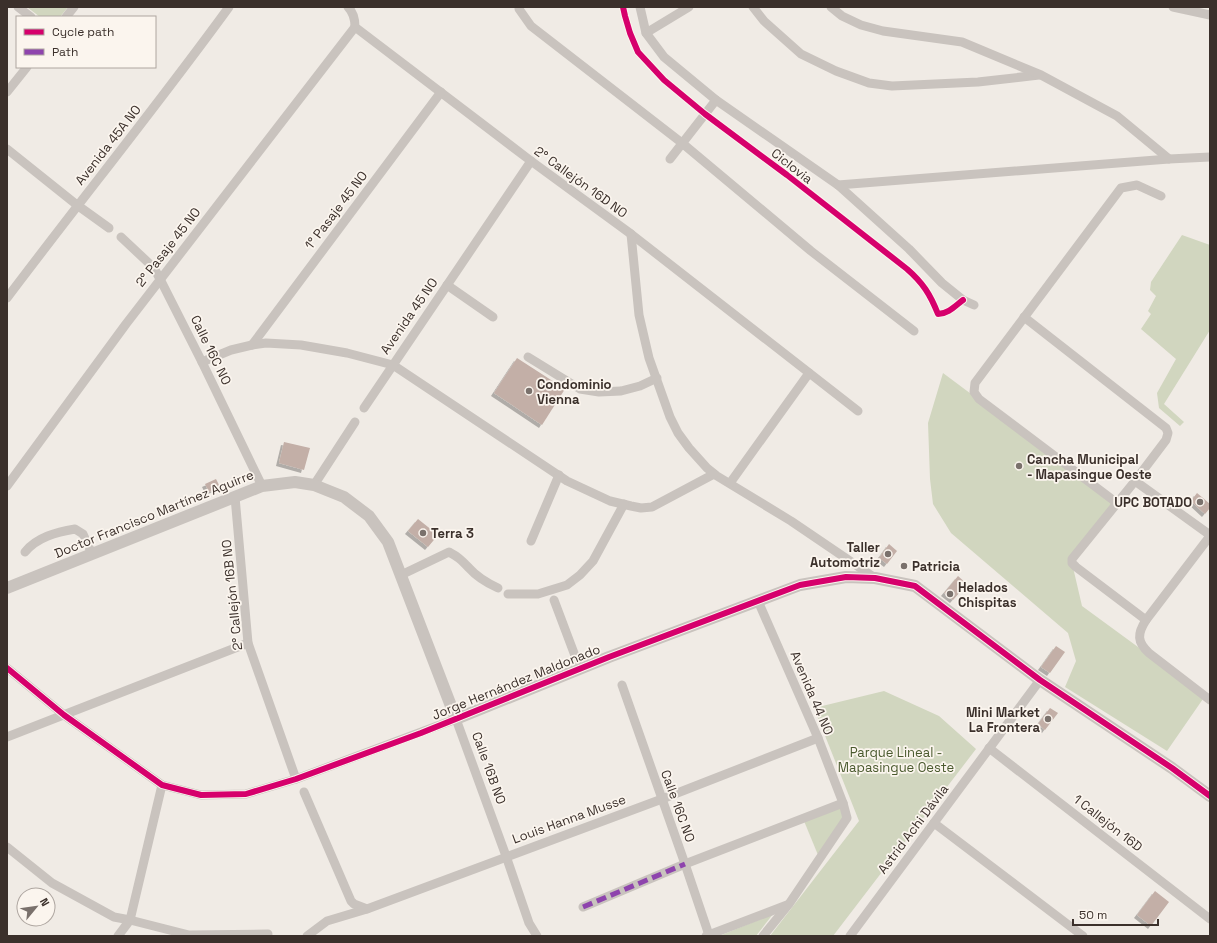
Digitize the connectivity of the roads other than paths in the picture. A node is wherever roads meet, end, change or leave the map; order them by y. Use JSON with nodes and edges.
{"nodes":[{"id":1,"x":18,"y":7,"type":"edge"},
{"id":2,"x":74,"y":7,"type":"edge"},
{"id":3,"x":229,"y":7,"type":"edge"},
{"id":4,"x":348,"y":7,"type":"edge"},
{"id":5,"x":519,"y":7,"type":"edge"},
{"id":6,"x":640,"y":7,"type":"edge"},
{"id":7,"x":689,"y":7,"type":"edge"},
{"id":8,"x":752,"y":7,"type":"edge"},
{"id":9,"x":831,"y":7,"type":"edge"},
{"id":10,"x":1173,"y":7,"type":"edge"},
{"id":11,"x":1210,"y":14,"type":"edge"},
{"id":12,"x":30,"y":16,"type":"edge"},
{"id":13,"x":67,"y":16,"type":"edge"},
{"id":14,"x":355,"y":27,"type":"junction"},
{"id":15,"x":646,"y":33,"type":"junction"},
{"id":16,"x":26,"y":68,"type":"edge"},
{"id":17,"x":1040,"y":75,"type":"junction"},
{"id":18,"x":7,"y":92,"type":"edge"},
{"id":19,"x":441,"y":92,"type":"junction"},
{"id":20,"x":716,"y":100,"type":"junction"},
{"id":21,"x":682,"y":143,"type":"junction"},
{"id":22,"x":7,"y":149,"type":"edge"},
{"id":23,"x":1210,"y":157,"type":"edge"},
{"id":24,"x":670,"y":159,"type":"dead end"},
{"id":25,"x":1169,"y":159,"type":"junction"},
{"id":26,"x":531,"y":161,"type":"junction"},
{"id":27,"x":838,"y":185,"type":"junction"},
{"id":28,"x":1161,"y":196,"type":"dead end"},
{"id":29,"x":78,"y":205,"type":"junction"},
{"id":30,"x":109,"y":228,"type":"dead end"},
{"id":31,"x":631,"y":234,"type":"junction"},
{"id":32,"x":121,"y":237,"type":"dead end"},
{"id":33,"x":160,"y":279,"type":"junction"},
{"id":34,"x":447,"y":285,"type":"junction"},
{"id":35,"x":7,"y":298,"type":"edge"},
{"id":36,"x":974,"y":305,"type":"dead end"},
{"id":37,"x":493,"y":317,"type":"dead end"},
{"id":38,"x":1024,"y":317,"type":"junction"},
{"id":39,"x":914,"y":331,"type":"dead end"},
{"id":40,"x":252,"y":345,"type":"junction"},
{"id":41,"x":528,"y":357,"type":"dead end"},
{"id":42,"x":202,"y":362,"type":"junction"},
{"id":43,"x":393,"y":365,"type":"junction"},
{"id":44,"x":809,"y":372,"type":"junction"},
{"id":45,"x":657,"y":378,"type":"junction"},
{"id":46,"x":364,"y":408,"type":"dead end"},
{"id":47,"x":858,"y":410,"type":"dead end"},
{"id":48,"x":355,"y":422,"type":"dead end"},
{"id":49,"x":714,"y":474,"type":"junction"},
{"id":50,"x":558,"y":475,"type":"junction"},
{"id":51,"x":1135,"y":481,"type":"junction"},
{"id":52,"x":730,"y":483,"type":"junction"},
{"id":53,"x":314,"y":485,"type":"junction"},
{"id":54,"x":7,"y":486,"type":"edge"},
{"id":55,"x":262,"y":486,"type":"junction"},
{"id":56,"x":235,"y":497,"type":"junction"},
{"id":57,"x":1117,"y":503,"type":"junction"},
{"id":58,"x":624,"y":504,"type":"junction"},
{"id":59,"x":1210,"y":536,"type":"edge"},
{"id":60,"x":531,"y":541,"type":"dead end"},
{"id":61,"x":388,"y":542,"type":"joint"},
{"id":62,"x":25,"y":552,"type":"dead end"},
{"id":63,"x":92,"y":554,"type":"junction"},
{"id":64,"x":401,"y":575,"type":"junction"},
{"id":65,"x":875,"y":578,"type":"junction"},
{"id":66,"x":7,"y":588,"type":"edge"},
{"id":67,"x":498,"y":588,"type":"dead end"},
{"id":68,"x":508,"y":594,"type":"dead end"},
{"id":69,"x":554,"y":600,"type":"dead end"},
{"id":70,"x":758,"y":600,"type":"junction"},
{"id":71,"x":1146,"y":620,"type":"junction"},
{"id":72,"x":248,"y":643,"type":"junction"},
{"id":73,"x":7,"y":668,"type":"edge"},
{"id":74,"x":580,"y":669,"type":"junction"},
{"id":75,"x":1040,"y":680,"type":"junction"},
{"id":76,"x":622,"y":685,"type":"dead end"},
{"id":77,"x":1208,"y":695,"type":"edge"},
{"id":78,"x":64,"y":715,"type":"junction"},
{"id":79,"x":456,"y":719,"type":"junction"},
{"id":80,"x":7,"y":737,"type":"edge"},
{"id":81,"x":818,"y":738,"type":"junction"},
{"id":82,"x":990,"y":748,"type":"junction"},
{"id":83,"x":296,"y":779,"type":"junction"},
{"id":84,"x":162,"y":785,"type":"junction"},
{"id":85,"x":304,"y":792,"type":"dead end"},
{"id":86,"x":1210,"y":796,"type":"edge"},
{"id":87,"x":662,"y":799,"type":"junction"},
{"id":88,"x":843,"y":803,"type":"junction"},
{"id":89,"x":934,"y":822,"type":"junction"},
{"id":90,"x":7,"y":847,"type":"edge"},
{"id":91,"x":506,"y":856,"type":"junction"},
{"id":92,"x":685,"y":864,"type":"junction"},
{"id":93,"x":789,"y":904,"type":"junction"},
{"id":94,"x":583,"y":906,"type":"dead end"},
{"id":95,"x":367,"y":909,"type":"junction"},
{"id":96,"x":1210,"y":919,"type":"edge"},
{"id":97,"x":130,"y":920,"type":"junction"},
{"id":98,"x":268,"y":934,"type":"dead end"},
{"id":99,"x":708,"y":935,"type":"edge"},
{"id":100,"x":118,"y":936,"type":"edge"},
{"id":101,"x":307,"y":936,"type":"edge"},
{"id":102,"x":537,"y":936,"type":"edge"},
{"id":103,"x":764,"y":936,"type":"edge"},
{"id":104,"x":850,"y":936,"type":"edge"},
{"id":105,"x":1083,"y":936,"type":"edge"}],
"edges":[{"from":1,"to":12,"type":"street"},
{"from":2,"to":13,"type":"street"},
{"from":3,"to":29,"type":"street","name":"Avenida 45A NO"},
{"from":4,"to":14,"type":"street"},
{"from":5,"to":21,"type":"street"},
{"from":6,"to":15,"type":"street"},
{"from":7,"to":15,"type":"street"},
{"from":8,"to":17,"type":"street"},
{"from":9,"to":17,"type":"street"},
{"from":10,"to":11,"type":"street"},
{"from":14,"to":19,"type":"street","name":"2° Callejón 16D NO"},
{"from":14,"to":33,"type":"street","name":"2° Pasaje 45 NO"},
{"from":15,"to":20,"type":"street"},
{"from":16,"to":18,"type":"street"},
{"from":17,"to":25,"type":"street"},
{"from":19,"to":26,"type":"street","name":"2° Callejón 16D NO"},
{"from":19,"to":40,"type":"street","name":"1° Pasaje 45 NO"},
{"from":20,"to":21,"type":"street"},
{"from":20,"to":27,"type":"street"},
{"from":21,"to":24,"type":"street"},
{"from":21,"to":39,"type":"street"},
{"from":22,"to":29,"type":"street"},
{"from":23,"to":25,"type":"street"},
{"from":25,"to":27,"type":"street"},
{"from":26,"to":31,"type":"street","name":"2° Callejón 16D NO"},
{"from":26,"to":34,"type":"street","name":"Avenida 45 NO"},
{"from":27,"to":36,"type":"street"},
{"from":28,"to":38,"type":"street"},
{"from":29,"to":30,"type":"street"},
{"from":29,"to":35,"type":"street","name":"Avenida 45A NO"},
{"from":31,"to":44,"type":"street","name":"2° Callejón 16D NO"},
{"from":31,"to":45,"type":"street"},
{"from":32,"to":33,"type":"street","name":"Calle 16C NO"},
{"from":33,"to":42,"type":"street","name":"Calle 16C NO"},
{"from":33,"to":54,"type":"street","name":"2° Pasaje 45 NO"},
{"from":34,"to":37,"type":"street"},
{"from":34,"to":43,"type":"street","name":"Avenida 45 NO"},
{"from":38,"to":51,"type":"street"},
{"from":38,"to":57,"type":"street"},
{"from":40,"to":42,"type":"street","name":"Avenida 45 NO"},
{"from":40,"to":43,"type":"street","name":"Avenida 45 NO"},
{"from":41,"to":45,"type":"street"},
{"from":42,"to":55,"type":"street","name":"Calle 16C NO"},
{"from":43,"to":46,"type":"street"},
{"from":43,"to":50,"type":"street"},
{"from":44,"to":47,"type":"street","name":"2° Callejón 16D NO"},
{"from":44,"to":52,"type":"street"},
{"from":45,"to":49,"type":"street"},
{"from":48,"to":53,"type":"street"},
{"from":49,"to":52,"type":"street"},
{"from":49,"to":58,"type":"street"},
{"from":50,"to":58,"type":"street"},
{"from":50,"to":60,"type":"street"},
{"from":51,"to":57,"type":"street"},
{"from":51,"to":59,"type":"street"},
{"from":52,"to":65,"type":"street"},
{"from":53,"to":55,"type":"street","name":"Doctor Francisco Martínez Aguirre"},
{"from":53,"to":61,"type":"street","name":"Doctor Francisco Martínez Aguirre"},
{"from":55,"to":56,"type":"street","name":"Doctor Francisco Martínez Aguirre"},
{"from":56,"to":63,"type":"street","name":"Doctor Francisco Martínez Aguirre"},
{"from":56,"to":72,"type":"street","name":"2° Callejón 16B NO"},
{"from":57,"to":71,"type":"street"},
{"from":58,"to":68,"type":"street"},
{"from":59,"to":71,"type":"street"},
{"from":61,"to":64,"type":"street","name":"Calle 16B NO"},
{"from":62,"to":63,"type":"street"},
{"from":63,"to":66,"type":"street","name":"Doctor Francisco Martínez Aguirre"},
{"from":64,"to":67,"type":"street"},
{"from":64,"to":79,"type":"street","name":"Calle 16B NO"},
{"from":65,"to":70,"type":"street","name":"Jorge Hernández Maldonado"},
{"from":65,"to":75,"type":"street","name":"Jorge Hernández Maldonado"},
{"from":69,"to":74,"type":"street"},
{"from":70,"to":74,"type":"street","name":"Jorge Hernández Maldonado"},
{"from":70,"to":81,"type":"street","name":"Avenida 44 NO"},
{"from":71,"to":77,"type":"street"},
{"from":72,"to":78,"type":"street"},
{"from":72,"to":83,"type":"street","name":"2° Callejón 16B NO"},
{"from":73,"to":78,"type":"street","name":"Jorge Hernández Maldonado"},
{"from":74,"to":79,"type":"street","name":"Jorge Hernández Maldonado"},
{"from":75,"to":82,"type":"street","name":"Astrid Achi Dávila"},
{"from":75,"to":86,"type":"street","name":"Jorge Hernández Maldonado"},
{"from":76,"to":87,"type":"street","name":"Calle 16C NO"},
{"from":78,"to":80,"type":"street"},
{"from":78,"to":84,"type":"street","name":"Jorge Hernández Maldonado"},
{"from":79,"to":83,"type":"street","name":"Jorge Hernández Maldonado"},
{"from":79,"to":91,"type":"street","name":"Calle 16B NO"},
{"from":81,"to":87,"type":"street","name":"Louis Hanna Musse"},
{"from":81,"to":88,"type":"street","name":"Avenida 44 NO"},
{"from":82,"to":89,"type":"street","name":"Astrid Achi Dávila"},
{"from":82,"to":96,"type":"street","name":"1 Callejón 16D"},
{"from":83,"to":84,"type":"street","name":"Jorge Hernández Maldonado"},
{"from":84,"to":97,"type":"street"},
{"from":85,"to":95,"type":"street"},
{"from":87,"to":91,"type":"street","name":"Louis Hanna Musse"},
{"from":87,"to":92,"type":"street","name":"Calle 16C NO"},
{"from":88,"to":92,"type":"street"},
{"from":88,"to":93,"type":"street","name":"Avenida 44 NO"},
{"from":89,"to":104,"type":"street","name":"Astrid Achi Dávila"},
{"from":89,"to":105,"type":"street"},
{"from":90,"to":97,"type":"street"},
{"from":91,"to":95,"type":"street","name":"Louis Hanna Musse"},
{"from":91,"to":102,"type":"street","name":"Calle 16B NO"},
{"from":92,"to":94,"type":"street"},
{"from":92,"to":99,"type":"street","name":"Calle 16C NO"},
{"from":93,"to":99,"type":"street"},
{"from":93,"to":103,"type":"street","name":"Avenida 44 NO"},
{"from":95,"to":101,"type":"street","name":"Louis Hanna Musse"},
{"from":97,"to":98,"type":"street"},
{"from":97,"to":100,"type":"street"}]}
